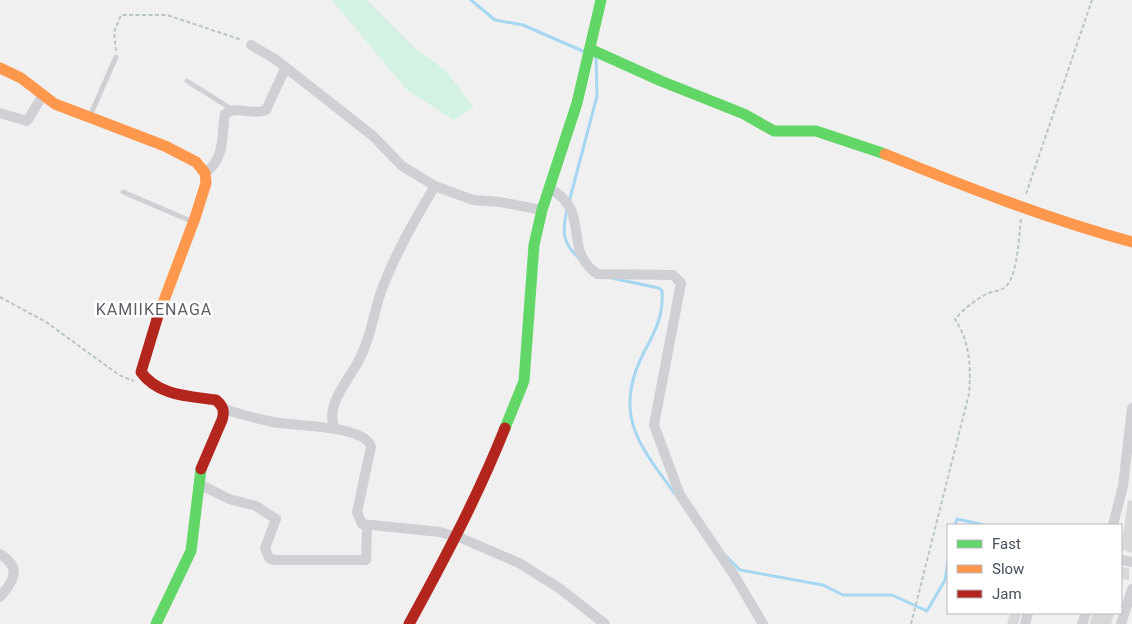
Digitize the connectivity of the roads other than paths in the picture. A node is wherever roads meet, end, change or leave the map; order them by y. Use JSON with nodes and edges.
{"nodes":[{"id":1,"x":601,"y":0,"type":"edge"},
{"id":2,"x":251,"y":44,"type":"road end"},
{"id":3,"x":590,"y":48,"type":"junction"},
{"id":4,"x":116,"y":57,"type":"road end"},
{"id":5,"x":0,"y":68,"type":"edge"},
{"id":6,"x":285,"y":69,"type":"junction"},
{"id":7,"x":187,"y":81,"type":"dead end"},
{"id":8,"x":43,"y":95,"type":"junction"},
{"id":9,"x":233,"y":110,"type":"junction"},
{"id":10,"x":0,"y":113,"type":"edge"},
{"id":11,"x":89,"y":118,"type":"junction"},
{"id":12,"x":206,"y":173,"type":"junction"},
{"id":13,"x":435,"y":186,"type":"junction"},
{"id":14,"x":549,"y":188,"type":"junction"},
{"id":15,"x":123,"y":192,"type":"dead end"},
{"id":16,"x":542,"y":210,"type":"junction"},
{"id":17,"x":194,"y":222,"type":"junction"},
{"id":18,"x":1132,"y":242,"type":"edge"},
{"id":19,"x":1132,"y":408,"type":"edge"},
{"id":20,"x":224,"y":409,"type":"junction"},
{"id":21,"x":335,"y":428,"type":"junction"},
{"id":22,"x":199,"y":484,"type":"junction"},
{"id":23,"x":1113,"y":524,"type":"edge"},
{"id":24,"x":367,"y":526,"type":"junction"},
{"id":25,"x":456,"y":536,"type":"junction"},
{"id":26,"x":0,"y":554,"type":"edge"},
{"id":27,"x":1132,"y":589,"type":"edge"},
{"id":28,"x":0,"y":598,"type":"edge"},
{"id":29,"x":156,"y":624,"type":"edge"},
{"id":30,"x":410,"y":624,"type":"edge"},
{"id":31,"x":605,"y":624,"type":"edge"},
{"id":32,"x":763,"y":624,"type":"edge"},
{"id":33,"x":1121,"y":624,"type":"edge"}],
"edges":[{"from":1,"to":3,"type":"street"},
{"from":2,"to":6,"type":"street"},
{"from":3,"to":14,"type":"street"},
{"from":3,"to":18,"type":"street"},
{"from":4,"to":11,"type":"lane"},
{"from":5,"to":8,"type":"street"},
{"from":6,"to":9,"type":"street"},
{"from":6,"to":13,"type":"street"},
{"from":7,"to":9,"type":"lane"},
{"from":8,"to":10,"type":"street"},
{"from":8,"to":11,"type":"street"},
{"from":9,"to":12,"type":"street"},
{"from":11,"to":12,"type":"street"},
{"from":12,"to":17,"type":"street"},
{"from":13,"to":16,"type":"street"},
{"from":13,"to":21,"type":"street"},
{"from":14,"to":16,"type":"street"},
{"from":14,"to":32,"type":"street"},
{"from":15,"to":17,"type":"lane"},
{"from":16,"to":25,"type":"street"},
{"from":17,"to":20,"type":"street"},
{"from":19,"to":23,"type":"street"},
{"from":20,"to":21,"type":"street"},
{"from":20,"to":22,"type":"street"},
{"from":21,"to":24,"type":"street"},
{"from":22,"to":24,"type":"street"},
{"from":22,"to":29,"type":"street"},
{"from":24,"to":25,"type":"street"},
{"from":25,"to":30,"type":"street"},
{"from":25,"to":31,"type":"street"},
{"from":26,"to":28,"type":"street"},
{"from":27,"to":33,"type":"street"}]}
